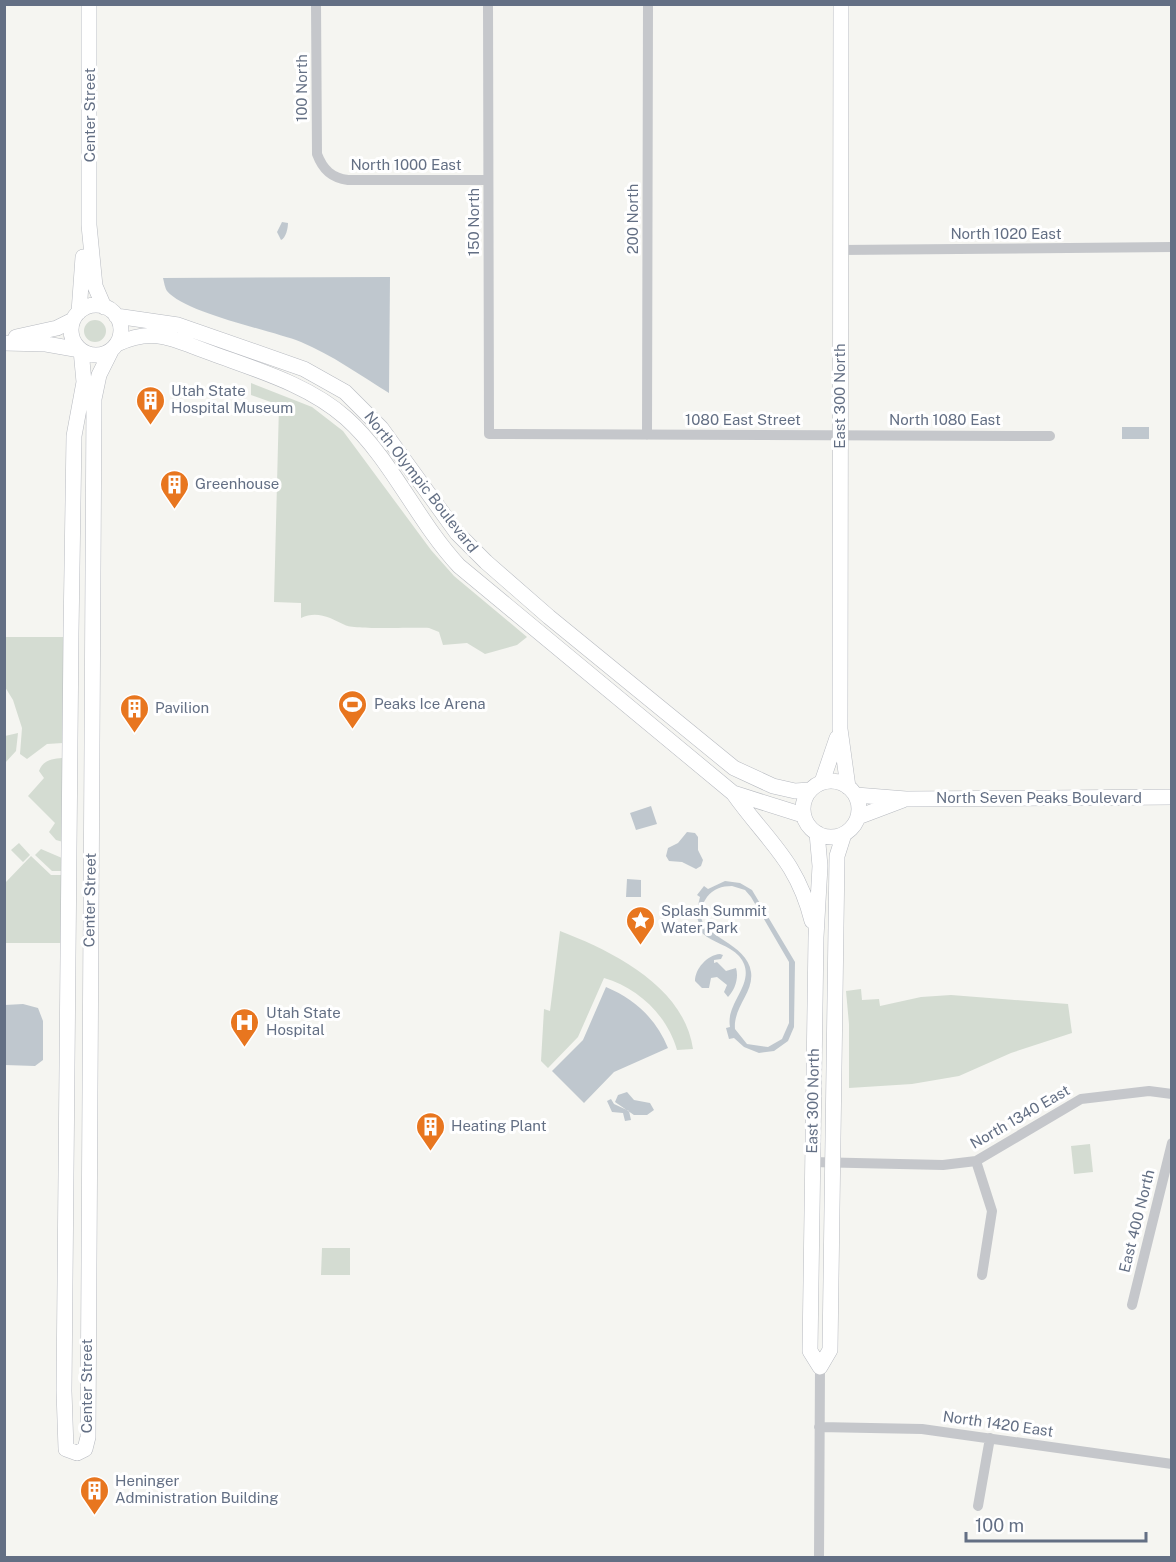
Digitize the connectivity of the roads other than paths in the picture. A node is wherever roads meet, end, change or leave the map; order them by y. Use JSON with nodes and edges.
{"nodes":[{"id":1,"x":89,"y":4,"type":"edge"},
{"id":2,"x":316,"y":4,"type":"edge"},
{"id":3,"x":488,"y":4,"type":"edge"},
{"id":4,"x":648,"y":4,"type":"edge"},
{"id":5,"x":841,"y":4,"type":"edge"},
{"id":6,"x":326,"y":170,"type":"joint"},
{"id":7,"x":488,"y":180,"type":"junction"},
{"id":8,"x":89,"y":225,"type":"junction"},
{"id":9,"x":1172,"y":247,"type":"edge"},
{"id":10,"x":840,"y":250,"type":"junction"},
{"id":11,"x":110,"y":311,"type":"junction"},
{"id":12,"x":76,"y":316,"type":"junction"},
{"id":13,"x":4,"y":340,"type":"edge"},
{"id":14,"x":114,"y":347,"type":"junction"},
{"id":15,"x":80,"y":350,"type":"junction"},
{"id":16,"x":647,"y":435,"type":"junction"},
{"id":17,"x":839,"y":435,"type":"junction"},
{"id":18,"x":1050,"y":436,"type":"dead end"},
{"id":19,"x":74,"y":476,"type":"junction"},
{"id":20,"x":94,"y":476,"type":"junction"},
{"id":21,"x":71,"y":621,"type":"junction"},
{"id":22,"x":93,"y":621,"type":"junction"},
{"id":23,"x":840,"y":729,"type":"junction"},
{"id":24,"x":70,"y":767,"type":"junction"},
{"id":25,"x":92,"y":767,"type":"junction"},
{"id":26,"x":816,"y":786,"type":"junction"},
{"id":27,"x":852,"y":791,"type":"junction"},
{"id":28,"x":733,"y":793,"type":"junction"},
{"id":29,"x":1172,"y":796,"type":"edge"},
{"id":30,"x":906,"y":799,"type":"junction"},
{"id":31,"x":803,"y":815,"type":"junction"},
{"id":32,"x":858,"y":817,"type":"junction"},
{"id":33,"x":816,"y":833,"type":"junction"},
{"id":34,"x":844,"y":834,"type":"junction"},
{"id":35,"x":68,"y":892,"type":"junction"},
{"id":36,"x":90,"y":892,"type":"junction"},
{"id":37,"x":816,"y":937,"type":"junction"},
{"id":38,"x":66,"y":1091,"type":"junction"},
{"id":39,"x":88,"y":1091,"type":"junction"},
{"id":40,"x":1172,"y":1094,"type":"edge"},
{"id":41,"x":1172,"y":1143,"type":"edge"},
{"id":42,"x":976,"y":1161,"type":"junction"},
{"id":43,"x":812,"y":1162,"type":"junction"},
{"id":44,"x":832,"y":1162,"type":"junction"},
{"id":45,"x":982,"y":1275,"type":"dead end"},
{"id":46,"x":1132,"y":1305,"type":"dead end"},
{"id":47,"x":87,"y":1352,"type":"junction"},
{"id":48,"x":65,"y":1353,"type":"junction"},
{"id":49,"x":820,"y":1367,"type":"junction"},
{"id":50,"x":88,"y":1390,"type":"junction"},
{"id":51,"x":64,"y":1391,"type":"junction"},
{"id":52,"x":819,"y":1427,"type":"junction"},
{"id":53,"x":990,"y":1438,"type":"junction"},
{"id":54,"x":1172,"y":1464,"type":"edge"},
{"id":55,"x":978,"y":1506,"type":"dead end"},
{"id":56,"x":819,"y":1557,"type":"edge"}],
"edges":[{"from":1,"to":8,"type":"street","name":"Center Street"},
{"from":2,"to":6,"type":"street","name":"100 North"},
{"from":3,"to":7,"type":"street","name":"150 North"},
{"from":4,"to":16,"type":"street","name":"200 North"},
{"from":5,"to":10,"type":"street","name":"East 300 North"},
{"from":6,"to":7,"type":"street","name":"North 1000 East"},
{"from":7,"to":16,"type":"street","name":"150 North"},
{"from":8,"to":11,"type":"street","name":"Center Street"},
{"from":8,"to":12,"type":"street","name":"Center Street"},
{"from":9,"to":10,"type":"street","name":"North 1020 East"},
{"from":10,"to":17,"type":"street","name":"East 300 North"},
{"from":11,"to":12,"type":"street"},
{"from":11,"to":14,"type":"street"},
{"from":11,"to":26,"type":"street","name":"North Olympic Boulevard"},
{"from":12,"to":13,"type":"street"},
{"from":12,"to":15,"type":"street"},
{"from":13,"to":15,"type":"street"},
{"from":14,"to":15,"type":"street"},
{"from":14,"to":20,"type":"street","name":"Center Street"},
{"from":14,"to":28,"type":"street","name":"North Olympic Boulevard"},
{"from":15,"to":19,"type":"street","name":"Center Street"},
{"from":16,"to":17,"type":"street","name":"1080 East Street"},
{"from":17,"to":18,"type":"street","name":"North 1080 East"},
{"from":17,"to":23,"type":"street","name":"East 300 North"},
{"from":19,"to":20,"type":"street"},
{"from":19,"to":21,"type":"street","name":"Center Street"},
{"from":20,"to":22,"type":"street","name":"Center Street"},
{"from":21,"to":22,"type":"street"},
{"from":21,"to":24,"type":"street","name":"Center Street"},
{"from":22,"to":25,"type":"street","name":"Center Street"},
{"from":23,"to":26,"type":"street","name":"East 300 North"},
{"from":23,"to":27,"type":"street","name":"East 300 North"},
{"from":24,"to":25,"type":"street"},
{"from":24,"to":35,"type":"street","name":"Center Street"},
{"from":25,"to":36,"type":"street","name":"Center Street"},
{"from":26,"to":27,"type":"street"},
{"from":26,"to":31,"type":"street"},
{"from":27,"to":30,"type":"street","name":"North Seven Peaks Boulevard"},
{"from":27,"to":32,"type":"street"},
{"from":28,"to":31,"type":"street","name":"North Olympic Boulevard"},
{"from":28,"to":37,"type":"street"},
{"from":29,"to":30,"type":"street","name":"North Seven Peaks Boulevard"},
{"from":30,"to":32,"type":"street","name":"North Seven Peaks Boulevard"},
{"from":31,"to":33,"type":"street"},
{"from":32,"to":34,"type":"street"},
{"from":33,"to":34,"type":"street"},
{"from":33,"to":37,"type":"street","name":"East 300 North"},
{"from":34,"to":44,"type":"street","name":"East 300 North"},
{"from":35,"to":36,"type":"street"},
{"from":35,"to":38,"type":"street","name":"Center Street"},
{"from":36,"to":39,"type":"street","name":"Center Street"},
{"from":37,"to":43,"type":"street","name":"East 300 North"},
{"from":38,"to":39,"type":"street"},
{"from":38,"to":48,"type":"street","name":"Center Street"},
{"from":39,"to":47,"type":"street","name":"Center Street"},
{"from":40,"to":42,"type":"street","name":"North 1340 East"},
{"from":41,"to":46,"type":"street","name":"East 400 North"},
{"from":42,"to":44,"type":"street","name":"North 1340 East"},
{"from":42,"to":45,"type":"street"},
{"from":43,"to":44,"type":"street","name":"North 1340 East"},
{"from":43,"to":49,"type":"street","name":"East 300 North"},
{"from":44,"to":49,"type":"street","name":"East 300 North"},
{"from":47,"to":48,"type":"street"},
{"from":47,"to":50,"type":"street","name":"Center Street"},
{"from":48,"to":51,"type":"street","name":"Center Street"},
{"from":49,"to":52,"type":"street","name":"East 300 North"},
{"from":50,"to":51,"type":"street"},
{"from":50,"to":51,"type":"street","name":"Center Street"},
{"from":52,"to":53,"type":"street","name":"North 1420 East"},
{"from":52,"to":56,"type":"street","name":"East 300 North"},
{"from":53,"to":54,"type":"street","name":"North 1420 East"},
{"from":53,"to":55,"type":"street"}]}
